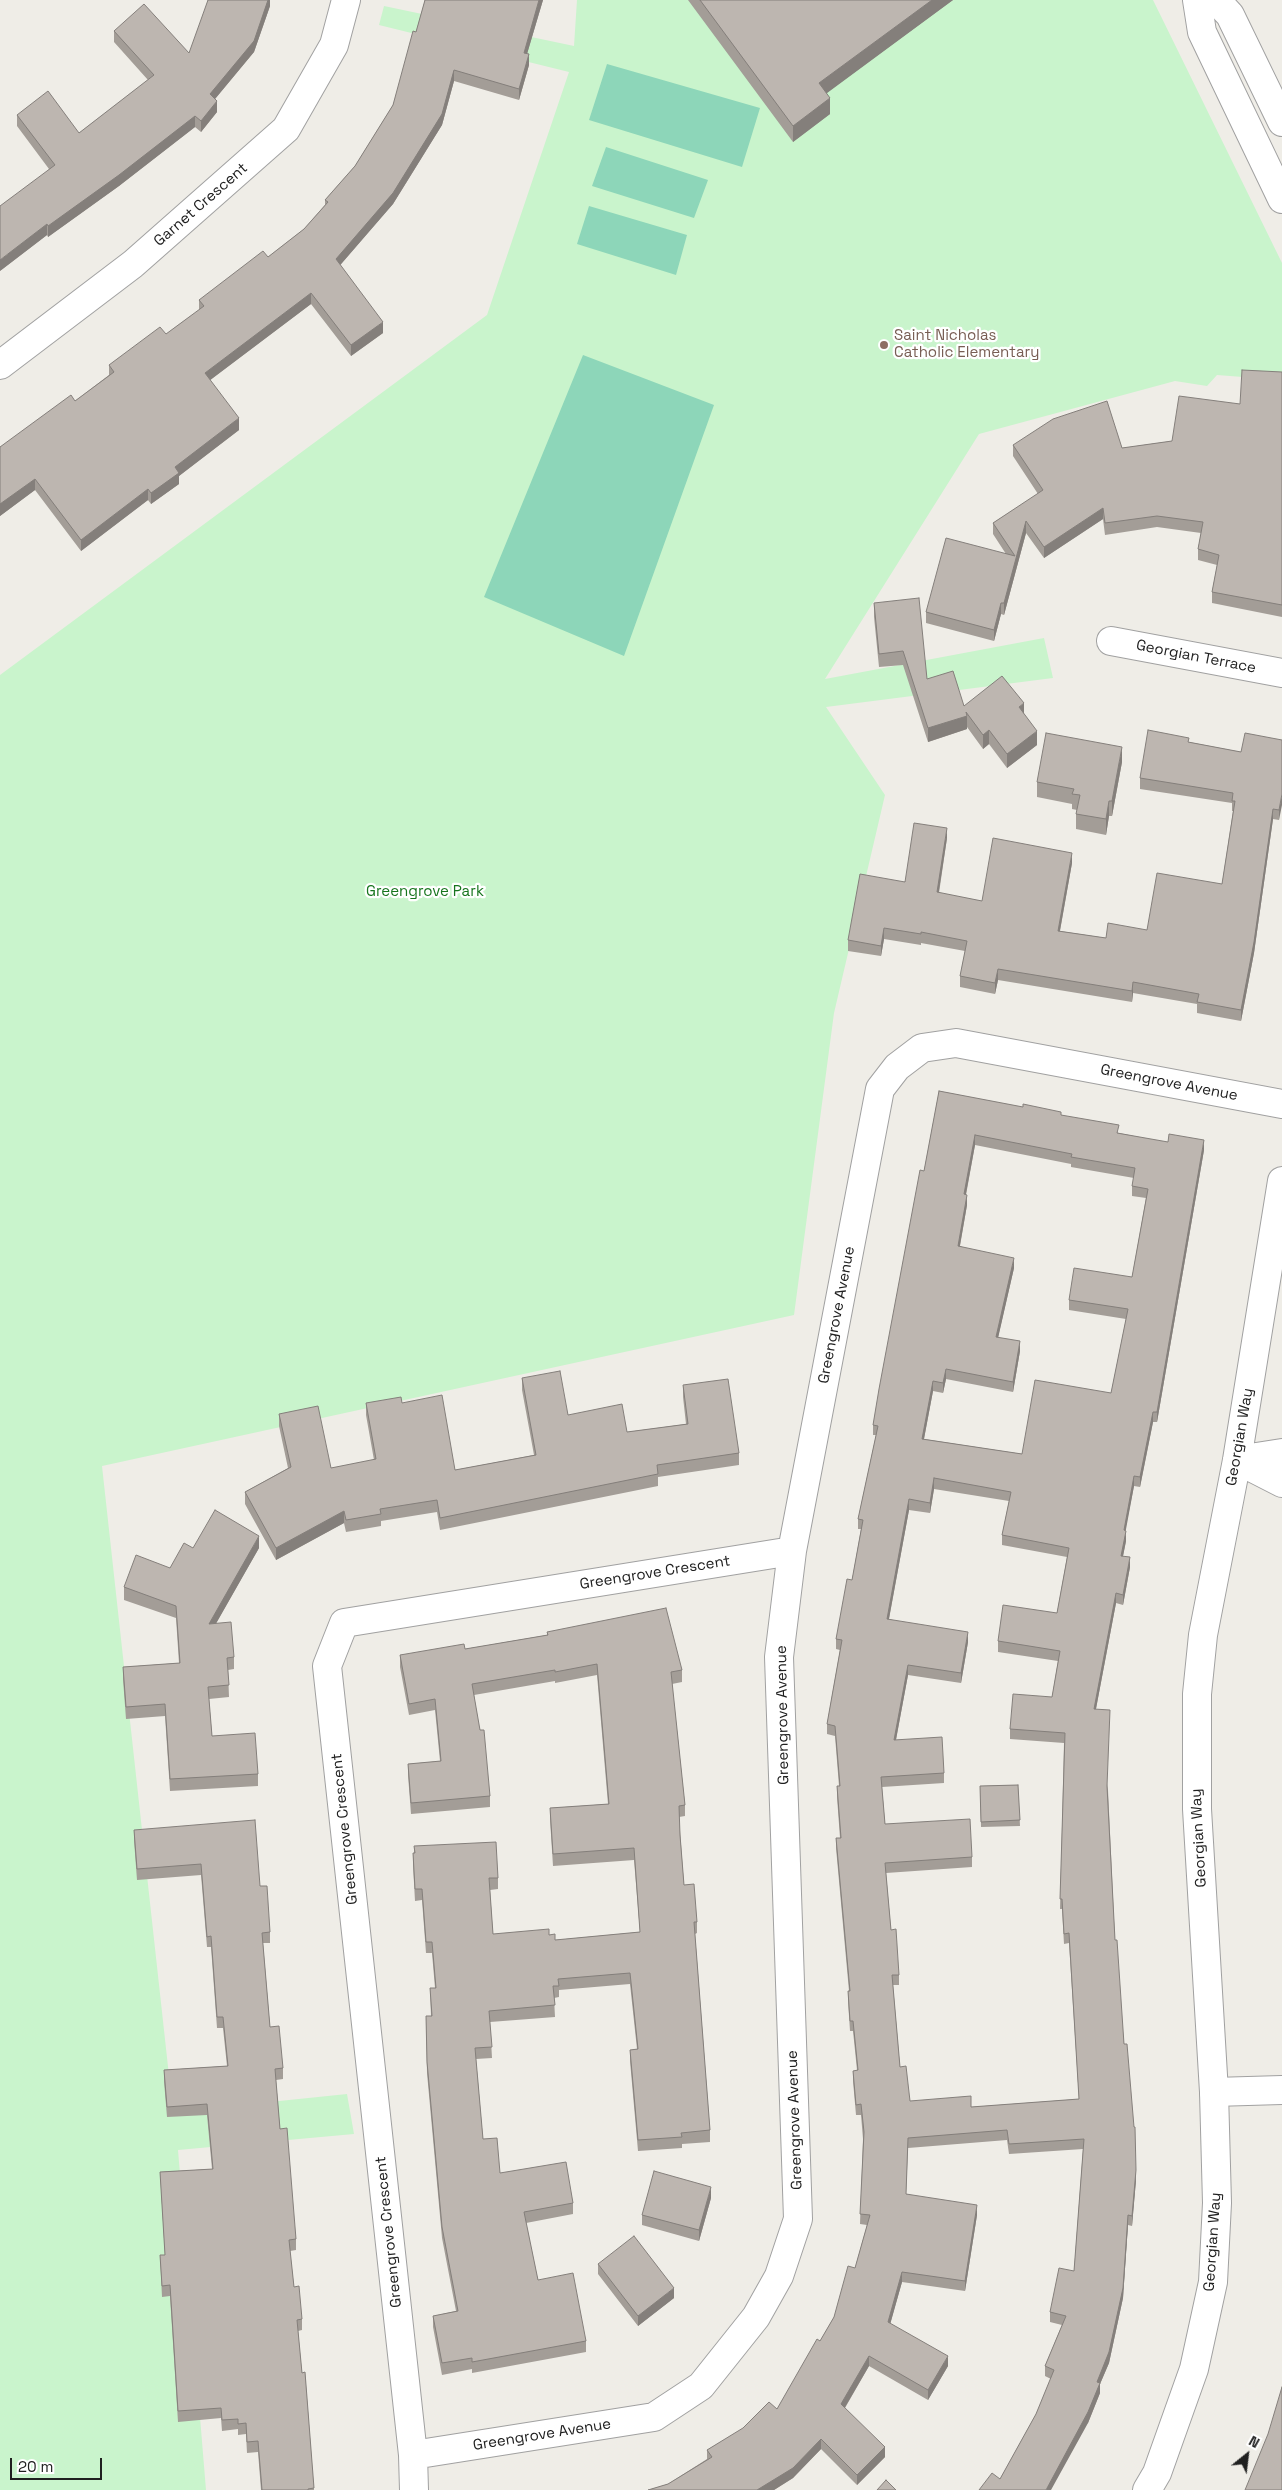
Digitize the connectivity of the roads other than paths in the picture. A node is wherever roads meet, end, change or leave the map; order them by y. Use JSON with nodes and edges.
{"nodes":[{"id":1,"x":346,"y":0,"type":"edge"},
{"id":2,"x":1197,"y":0,"type":"edge"},
{"id":3,"x":1216,"y":0,"type":"edge"},
{"id":4,"x":1282,"y":122,"type":"edge"},
{"id":5,"x":1282,"y":199,"type":"edge"},
{"id":6,"x":0,"y":365,"type":"edge"},
{"id":7,"x":1111,"y":641,"type":"dead end"},
{"id":8,"x":1282,"y":673,"type":"edge"},
{"id":9,"x":1282,"y":1104,"type":"edge"},
{"id":10,"x":1282,"y":1181,"type":"edge"},
{"id":11,"x":1282,"y":1453,"type":"edge"},
{"id":12,"x":1237,"y":1460,"type":"junction"},
{"id":13,"x":1282,"y":1483,"type":"edge"},
{"id":14,"x":792,"y":1550,"type":"junction"},
{"id":15,"x":1282,"y":2090,"type":"edge"},
{"id":16,"x":1214,"y":2092,"type":"junction"},
{"id":17,"x":413,"y":2455,"type":"junction"},
{"id":18,"x":414,"y":2490,"type":"edge"},
{"id":19,"x":1147,"y":2490,"type":"edge"}],
"edges":[{"from":1,"to":6,"type":"street","name":"Garnet Crescent"},
{"from":2,"to":5,"type":"street"},
{"from":3,"to":4,"type":"street"},
{"from":7,"to":8,"type":"street","name":"Georgian Terrace"},
{"from":9,"to":14,"type":"street","name":"Greengrove Avenue"},
{"from":10,"to":12,"type":"street","name":"Georgian Way"},
{"from":11,"to":12,"type":"street"},
{"from":12,"to":13,"type":"street"},
{"from":12,"to":16,"type":"street","name":"Georgian Way"},
{"from":14,"to":17,"type":"street","name":"Greengrove Avenue"},
{"from":14,"to":17,"type":"street","name":"Greengrove Crescent"},
{"from":15,"to":16,"type":"street"},
{"from":16,"to":19,"type":"street","name":"Georgian Way"},
{"from":17,"to":18,"type":"street","name":"Greengrove Crescent"}]}
